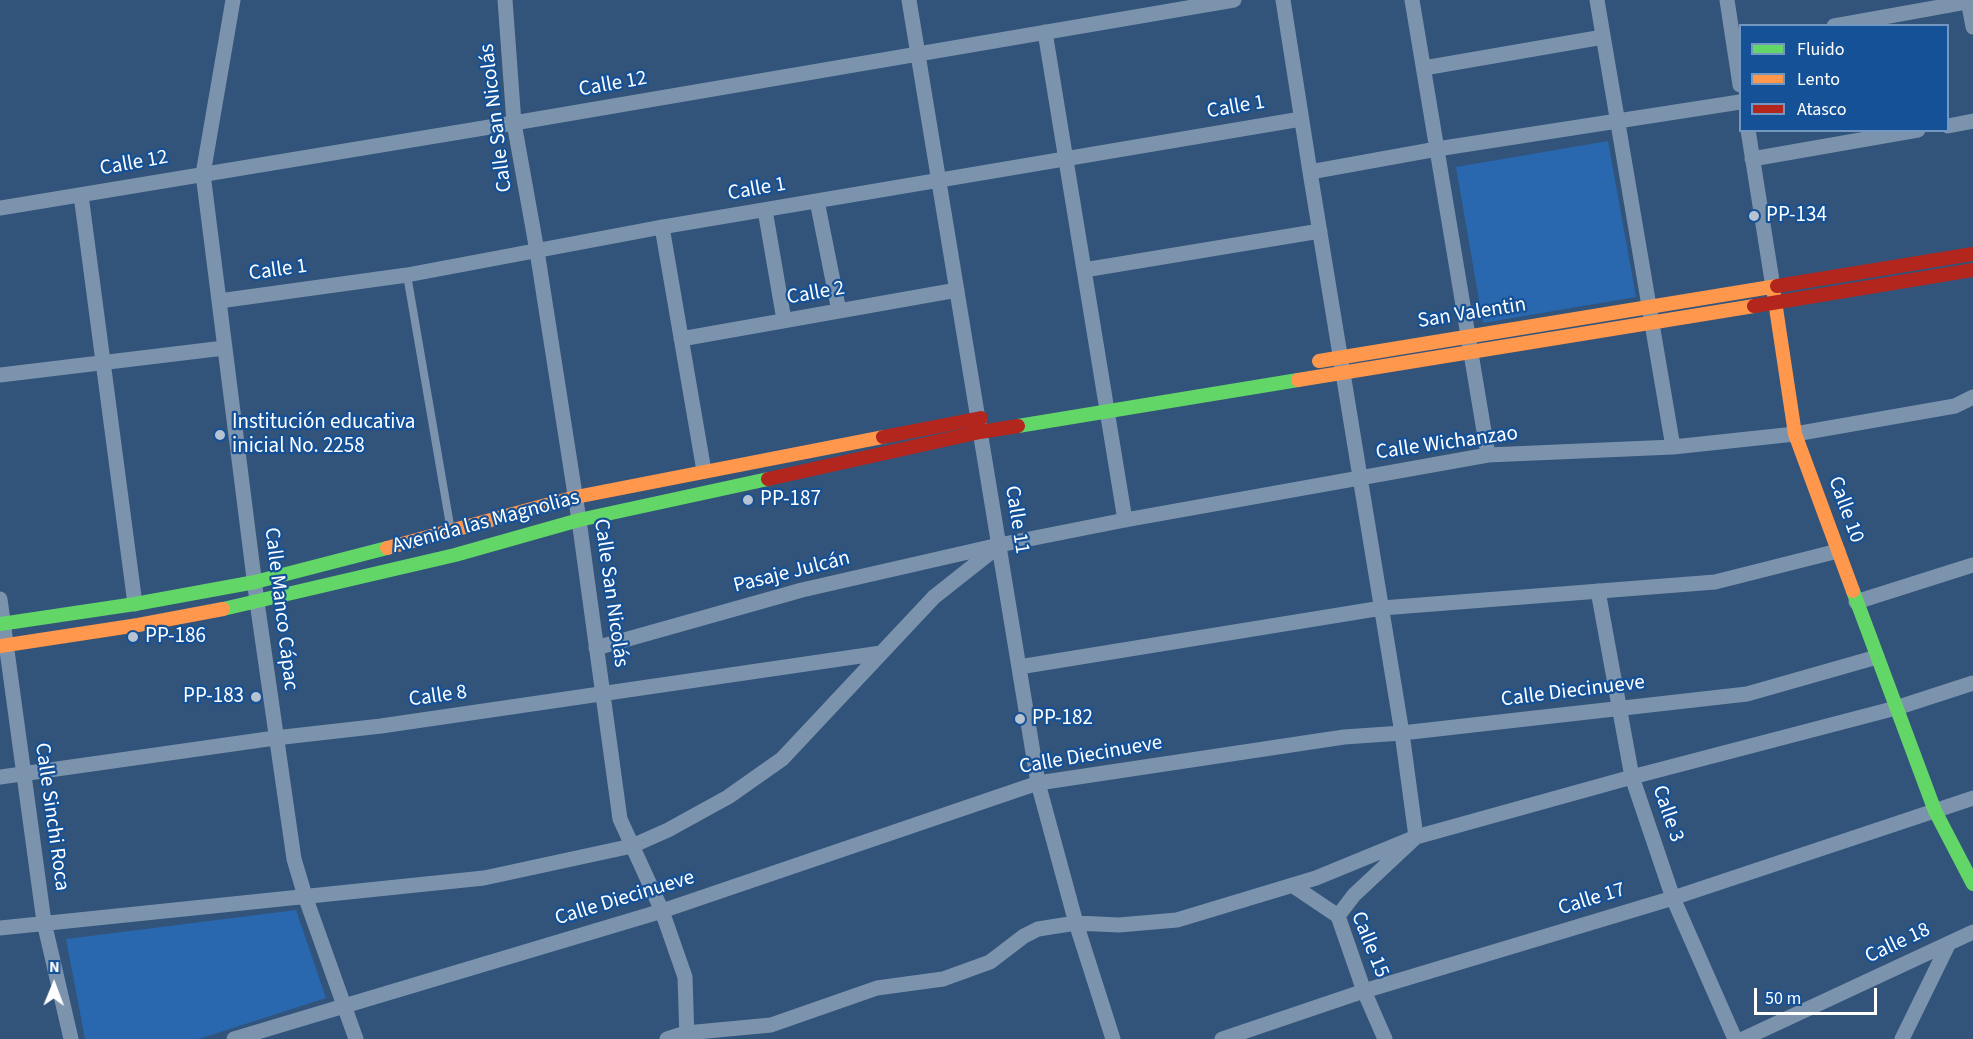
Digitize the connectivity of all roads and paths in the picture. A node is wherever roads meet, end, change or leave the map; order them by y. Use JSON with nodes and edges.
{"nodes":[{"id":1,"x":233,"y":0,"type":"edge"},
{"id":2,"x":506,"y":0,"type":"edge"},
{"id":3,"x":909,"y":0,"type":"edge"},
{"id":4,"x":1234,"y":0,"type":"edge"},
{"id":5,"x":1283,"y":0,"type":"edge"},
{"id":6,"x":1412,"y":0,"type":"edge"},
{"id":7,"x":1597,"y":0,"type":"edge"},
{"id":8,"x":1727,"y":0,"type":"edge"},
{"id":9,"x":1970,"y":1,"type":"edge"},
{"id":10,"x":1845,"y":24,"type":"edge"},
{"id":11,"x":1973,"y":27,"type":"edge"},
{"id":12,"x":1045,"y":32,"type":"junction"},
{"id":13,"x":1604,"y":37,"type":"junction"},
{"id":14,"x":1737,"y":43,"type":"edge"},
{"id":15,"x":918,"y":54,"type":"junction"},
{"id":16,"x":1424,"y":68,"type":"junction"},
{"id":17,"x":1739,"y":71,"type":"edge"},
{"id":18,"x":1739,"y":102,"type":"edge"},
{"id":19,"x":1301,"y":119,"type":"junction"},
{"id":20,"x":1617,"y":121,"type":"junction"},
{"id":21,"x":1973,"y":121,"type":"edge"},
{"id":22,"x":514,"y":123,"type":"junction"},
{"id":23,"x":1949,"y":126,"type":"edge"},
{"id":24,"x":1748,"y":132,"type":"edge"},
{"id":25,"x":1907,"y":132,"type":"edge"},
{"id":26,"x":1437,"y":149,"type":"junction"},
{"id":27,"x":1066,"y":158,"type":"junction"},
{"id":28,"x":1752,"y":159,"type":"junction"},
{"id":29,"x":1310,"y":172,"type":"junction"},
{"id":30,"x":203,"y":174,"type":"junction"},
{"id":31,"x":939,"y":179,"type":"junction"},
{"id":32,"x":81,"y":195,"type":"junction"},
{"id":33,"x":817,"y":201,"type":"junction"},
{"id":34,"x":0,"y":208,"type":"edge"},
{"id":35,"x":765,"y":210,"type":"junction"},
{"id":36,"x":662,"y":227,"type":"junction"},
{"id":37,"x":1320,"y":231,"type":"junction"},
{"id":38,"x":537,"y":251,"type":"junction"},
{"id":39,"x":1973,"y":254,"type":"edge"},
{"id":40,"x":1084,"y":270,"type":"junction"},
{"id":41,"x":1973,"y":270,"type":"edge"},
{"id":42,"x":407,"y":274,"type":"junction"},
{"id":43,"x":1773,"y":287,"type":"junction"},
{"id":44,"x":957,"y":290,"type":"junction"},
{"id":45,"x":219,"y":301,"type":"junction"},
{"id":46,"x":1776,"y":303,"type":"junction"},
{"id":47,"x":839,"y":311,"type":"junction"},
{"id":48,"x":1650,"y":314,"type":"junction"},
{"id":49,"x":784,"y":320,"type":"junction"},
{"id":50,"x":681,"y":339,"type":"junction"},
{"id":51,"x":1469,"y":344,"type":"junction"},
{"id":52,"x":224,"y":348,"type":"junction"},
{"id":53,"x":103,"y":363,"type":"junction"},
{"id":54,"x":1306,"y":363,"type":"dead end"},
{"id":55,"x":1342,"y":364,"type":"junction"},
{"id":56,"x":0,"y":375,"type":"edge"},
{"id":57,"x":1973,"y":397,"type":"edge"},
{"id":58,"x":1105,"y":400,"type":"junction"},
{"id":59,"x":983,"y":422,"type":"junction"},
{"id":60,"x":1795,"y":434,"type":"junction"},
{"id":61,"x":1673,"y":447,"type":"junction"},
{"id":62,"x":1488,"y":455,"type":"junction"},
{"id":63,"x":704,"y":471,"type":"junction"},
{"id":64,"x":1361,"y":478,"type":"junction"},
{"id":65,"x":576,"y":497,"type":"junction"},
{"id":66,"x":579,"y":520,"type":"junction"},
{"id":67,"x":1125,"y":520,"type":"junction"},
{"id":68,"x":451,"y":532,"type":"junction"},
{"id":69,"x":999,"y":546,"type":"junction"},
{"id":70,"x":1838,"y":551,"type":"junction"},
{"id":71,"x":1973,"y":565,"type":"edge"},
{"id":72,"x":255,"y":582,"type":"junction"},
{"id":73,"x":1598,"y":591,"type":"junction"},
{"id":74,"x":0,"y":599,"type":"edge"},
{"id":75,"x":257,"y":602,"type":"junction"},
{"id":76,"x":1856,"y":602,"type":"junction"},
{"id":77,"x":135,"y":604,"type":"junction"},
{"id":78,"x":1382,"y":608,"type":"junction"},
{"id":79,"x":2,"y":624,"type":"edge"},
{"id":80,"x":3,"y":645,"type":"edge"},
{"id":81,"x":596,"y":648,"type":"junction"},
{"id":82,"x":881,"y":653,"type":"junction"},
{"id":83,"x":1877,"y":657,"type":"junction"},
{"id":84,"x":1019,"y":667,"type":"junction"},
{"id":85,"x":1973,"y":683,"type":"edge"},
{"id":86,"x":603,"y":694,"type":"junction"},
{"id":87,"x":1620,"y":707,"type":"junction"},
{"id":88,"x":1896,"y":708,"type":"junction"},
{"id":89,"x":1402,"y":733,"type":"junction"},
{"id":90,"x":275,"y":738,"type":"junction"},
{"id":91,"x":24,"y":774,"type":"junction"},
{"id":92,"x":0,"y":777,"type":"edge"},
{"id":93,"x":1632,"y":777,"type":"junction"},
{"id":94,"x":1038,"y":783,"type":"junction"},
{"id":95,"x":1973,"y":798,"type":"edge"},
{"id":96,"x":1935,"y":811,"type":"junction"},
{"id":97,"x":1416,"y":837,"type":"junction"},
{"id":98,"x":632,"y":846,"type":"junction"},
{"id":99,"x":1973,"y":884,"type":"edge"},
{"id":100,"x":1292,"y":885,"type":"junction"},
{"id":101,"x":305,"y":896,"type":"junction"},
{"id":102,"x":1673,"y":898,"type":"junction"},
{"id":103,"x":662,"y":911,"type":"junction"},
{"id":104,"x":1338,"y":916,"type":"junction"},
{"id":105,"x":44,"y":922,"type":"junction"},
{"id":106,"x":1076,"y":922,"type":"junction"},
{"id":107,"x":0,"y":928,"type":"edge"},
{"id":108,"x":1973,"y":932,"type":"edge"},
{"id":109,"x":1949,"y":943,"type":"junction"},
{"id":110,"x":1364,"y":991,"type":"junction"},
{"id":111,"x":344,"y":1005,"type":"junction"},
{"id":112,"x":686,"y":1036,"type":"edge"},
{"id":113,"x":70,"y":1039,"type":"edge"},
{"id":114,"x":234,"y":1039,"type":"edge"},
{"id":115,"x":356,"y":1039,"type":"edge"},
{"id":116,"x":667,"y":1039,"type":"edge"},
{"id":117,"x":1113,"y":1039,"type":"edge"},
{"id":118,"x":1222,"y":1039,"type":"edge"},
{"id":119,"x":1385,"y":1039,"type":"edge"},
{"id":120,"x":1735,"y":1039,"type":"edge"},
{"id":121,"x":1743,"y":1039,"type":"edge"},
{"id":122,"x":1902,"y":1039,"type":"edge"}],
"edges":[{"from":1,"to":30,"type":"street","name":"Calle Manco Cápac"},
{"from":2,"to":22,"type":"street","name":"Calle San Nicolás"},
{"from":3,"to":15,"type":"street","name":"Calle 11"},
{"from":4,"to":12,"type":"street","name":"Calle 12"},
{"from":5,"to":19,"type":"street"},
{"from":6,"to":16,"type":"street"},
{"from":7,"to":13,"type":"street"},
{"from":8,"to":14,"type":"street"},
{"from":9,"to":10,"type":"street"},
{"from":9,"to":11,"type":"street"},
{"from":12,"to":15,"type":"street","name":"Calle 12"},
{"from":12,"to":27,"type":"street"},
{"from":13,"to":16,"type":"street"},
{"from":13,"to":20,"type":"street"},
{"from":14,"to":17,"type":"street"},
{"from":15,"to":22,"type":"street","name":"Calle 12"},
{"from":15,"to":31,"type":"street","name":"Calle 11"},
{"from":16,"to":26,"type":"street"},
{"from":18,"to":20,"type":"street"},
{"from":19,"to":27,"type":"street","name":"Calle 1"},
{"from":19,"to":29,"type":"street"},
{"from":20,"to":26,"type":"street"},
{"from":20,"to":48,"type":"street"},
{"from":21,"to":23,"type":"street"},
{"from":22,"to":30,"type":"street","name":"Calle 12"},
{"from":22,"to":38,"type":"street","name":"Calle San Nicolás"},
{"from":24,"to":28,"type":"street","name":"Calle 10"},
{"from":25,"to":28,"type":"street"},
{"from":26,"to":29,"type":"street"},
{"from":26,"to":51,"type":"street"},
{"from":27,"to":31,"type":"street","name":"Calle 1"},
{"from":27,"to":40,"type":"street"},
{"from":28,"to":43,"type":"street","name":"Calle 10"},
{"from":29,"to":37,"type":"street"},
{"from":30,"to":32,"type":"street","name":"Calle 12"},
{"from":30,"to":45,"type":"street","name":"Calle Manco Cápac"},
{"from":31,"to":33,"type":"street","name":"Calle 1"},
{"from":31,"to":44,"type":"street","name":"Calle 11"},
{"from":32,"to":34,"type":"street","name":"Calle 12"},
{"from":32,"to":53,"type":"street"},
{"from":33,"to":35,"type":"street","name":"Calle 1"},
{"from":33,"to":47,"type":"street"},
{"from":35,"to":36,"type":"street","name":"Calle 1"},
{"from":35,"to":49,"type":"street"},
{"from":36,"to":38,"type":"street","name":"Calle 1"},
{"from":36,"to":50,"type":"street"},
{"from":37,"to":40,"type":"street"},
{"from":37,"to":55,"type":"street"},
{"from":38,"to":42,"type":"street","name":"Calle 1"},
{"from":38,"to":65,"type":"street","name":"Calle San Nicolás"},
{"from":39,"to":43,"type":"main road","name":"San Valentin"},
{"from":40,"to":58,"type":"street"},
{"from":41,"to":46,"type":"main road","name":"San Valentin"},
{"from":42,"to":45,"type":"street","name":"Calle 1"},
{"from":42,"to":68,"type":"lane"},
{"from":43,"to":46,"type":"main road","name":"Calle 10"},
{"from":43,"to":48,"type":"main road","name":"San Valentin"},
{"from":44,"to":47,"type":"street","name":"Calle 2"},
{"from":44,"to":59,"type":"street","name":"Calle 11"},
{"from":45,"to":52,"type":"street","name":"Calle Manco Cápac"},
{"from":46,"to":48,"type":"main road","name":"San Valentin"},
{"from":46,"to":60,"type":"main road","name":"Calle 10"},
{"from":47,"to":49,"type":"street","name":"Calle 2"},
{"from":48,"to":51,"type":"main road","name":"San Valentin"},
{"from":48,"to":61,"type":"street"},
{"from":49,"to":50,"type":"street","name":"Calle 2"},
{"from":50,"to":63,"type":"street"},
{"from":51,"to":55,"type":"main road","name":"San Valentin"},
{"from":51,"to":62,"type":"street"},
{"from":52,"to":53,"type":"street"},
{"from":52,"to":72,"type":"street","name":"Calle Manco Cápac"},
{"from":53,"to":56,"type":"street"},
{"from":53,"to":77,"type":"street"},
{"from":54,"to":55,"type":"main road","name":"San Valentin"},
{"from":55,"to":58,"type":"main road","name":"San Valentin"},
{"from":55,"to":64,"type":"street"},
{"from":57,"to":60,"type":"street","name":"Calle Wichanzao"},
{"from":58,"to":59,"type":"main road","name":"San Valentin"},
{"from":58,"to":67,"type":"street"},
{"from":59,"to":63,"type":"main road","name":"Avenida las Magnolias"},
{"from":59,"to":66,"type":"main road","name":"Avenida las Magnolias"},
{"from":59,"to":69,"type":"street","name":"Calle 11"},
{"from":60,"to":61,"type":"street","name":"Calle Wichanzao"},
{"from":60,"to":70,"type":"main road","name":"Calle 10"},
{"from":61,"to":62,"type":"street","name":"Calle Wichanzao"},
{"from":62,"to":64,"type":"street","name":"Calle Wichanzao"},
{"from":63,"to":65,"type":"main road","name":"Avenida las Magnolias"},
{"from":64,"to":67,"type":"street","name":"Calle Wichanzao"},
{"from":64,"to":78,"type":"street"},
{"from":65,"to":66,"type":"street","name":"Calle San Nicolás"},
{"from":65,"to":68,"type":"main road","name":"Avenida las Magnolias"},
{"from":66,"to":75,"type":"main road","name":"Avenida las Magnolias"},
{"from":66,"to":81,"type":"street","name":"Calle San Nicolás"},
{"from":67,"to":69,"type":"street","name":"Calle Wichanzao"},
{"from":68,"to":72,"type":"main road","name":"Avenida las Magnolias"},
{"from":69,"to":81,"type":"street","name":"Pasaje Julcán"},
{"from":69,"to":82,"type":"street"},
{"from":69,"to":84,"type":"street","name":"Calle 11"},
{"from":70,"to":73,"type":"street"},
{"from":70,"to":76,"type":"main road","name":"Calle 10"},
{"from":71,"to":76,"type":"street"},
{"from":72,"to":75,"type":"street","name":"Calle Manco Cápac"},
{"from":72,"to":77,"type":"main road","name":"Avenida las Magnolias"},
{"from":73,"to":78,"type":"street"},
{"from":73,"to":87,"type":"street","name":"Calle 3"},
{"from":74,"to":79,"type":"street","name":"Calle Sinchi Roca"},
{"from":75,"to":80,"type":"main road","name":"Avenida las Magnolias"},
{"from":75,"to":90,"type":"street","name":"Calle Manco Cápac"},
{"from":76,"to":83,"type":"main road","name":"Calle 10"},
{"from":77,"to":79,"type":"main road","name":"Avenida las Magnolias"},
{"from":78,"to":84,"type":"street"},
{"from":78,"to":89,"type":"street"},
{"from":79,"to":80,"type":"street","name":"Calle Sinchi Roca"},
{"from":80,"to":91,"type":"street","name":"Calle Sinchi Roca"},
{"from":81,"to":86,"type":"street","name":"Calle San Nicolás"},
{"from":82,"to":86,"type":"street","name":"Calle 8"},
{"from":82,"to":98,"type":"street"},
{"from":83,"to":87,"type":"street","name":"Calle Diecinueve"},
{"from":83,"to":88,"type":"main road","name":"Calle 10"},
{"from":84,"to":94,"type":"street","name":"Calle 11"},
{"from":85,"to":88,"type":"street"},
{"from":86,"to":90,"type":"street","name":"Calle 8"},
{"from":86,"to":98,"type":"street","name":"Calle San Nicolás"},
{"from":87,"to":89,"type":"street","name":"Calle Diecinueve"},
{"from":87,"to":93,"type":"street","name":"Calle 3"},
{"from":88,"to":93,"type":"street"},
{"from":88,"to":96,"type":"main road","name":"Calle 10"},
{"from":89,"to":94,"type":"street","name":"Calle Diecinueve"},
{"from":89,"to":97,"type":"street"},
{"from":90,"to":91,"type":"street","name":"Calle 8"},
{"from":90,"to":101,"type":"street","name":"Calle Manco Cápac"},
{"from":91,"to":92,"type":"street","name":"Calle 8"},
{"from":91,"to":105,"type":"street","name":"Calle Sinchi Roca"},
{"from":93,"to":97,"type":"street"},
{"from":93,"to":102,"type":"street","name":"Calle 3"},
{"from":94,"to":103,"type":"street","name":"Calle Diecinueve"},
{"from":94,"to":106,"type":"street","name":"Calle 11"},
{"from":95,"to":96,"type":"street","name":"Calle 17"},
{"from":96,"to":99,"type":"main road","name":"Calle 10"},
{"from":96,"to":102,"type":"street","name":"Calle 17"},
{"from":97,"to":100,"type":"street"},
{"from":97,"to":104,"type":"street"},
{"from":98,"to":101,"type":"street"},
{"from":98,"to":103,"type":"street","name":"Calle San Nicolás"},
{"from":100,"to":104,"type":"street","name":"Calle 15"},
{"from":100,"to":106,"type":"street"},
{"from":101,"to":105,"type":"street"},
{"from":101,"to":111,"type":"street","name":"Calle Manco Cápac"},
{"from":102,"to":110,"type":"street","name":"Calle 17"},
{"from":102,"to":120,"type":"street","name":"Calle 3"},
{"from":103,"to":111,"type":"street","name":"Calle Diecinueve"},
{"from":103,"to":112,"type":"street","name":"Calle San Nicolás"},
{"from":104,"to":110,"type":"street","name":"Calle 15"},
{"from":105,"to":107,"type":"street"},
{"from":105,"to":113,"type":"street","name":"Calle Sinchi Roca"},
{"from":106,"to":112,"type":"street"},
{"from":106,"to":117,"type":"street","name":"Calle 11"},
{"from":108,"to":109,"type":"street","name":"Calle 18"},
{"from":109,"to":121,"type":"street","name":"Calle 18"},
{"from":109,"to":122,"type":"street"},
{"from":110,"to":118,"type":"street","name":"Calle 17"},
{"from":110,"to":119,"type":"street","name":"Calle 15"},
{"from":111,"to":114,"type":"street","name":"Calle Diecinueve"},
{"from":111,"to":115,"type":"street","name":"Calle Manco Cápac"},
{"from":112,"to":116,"type":"street"}]}
